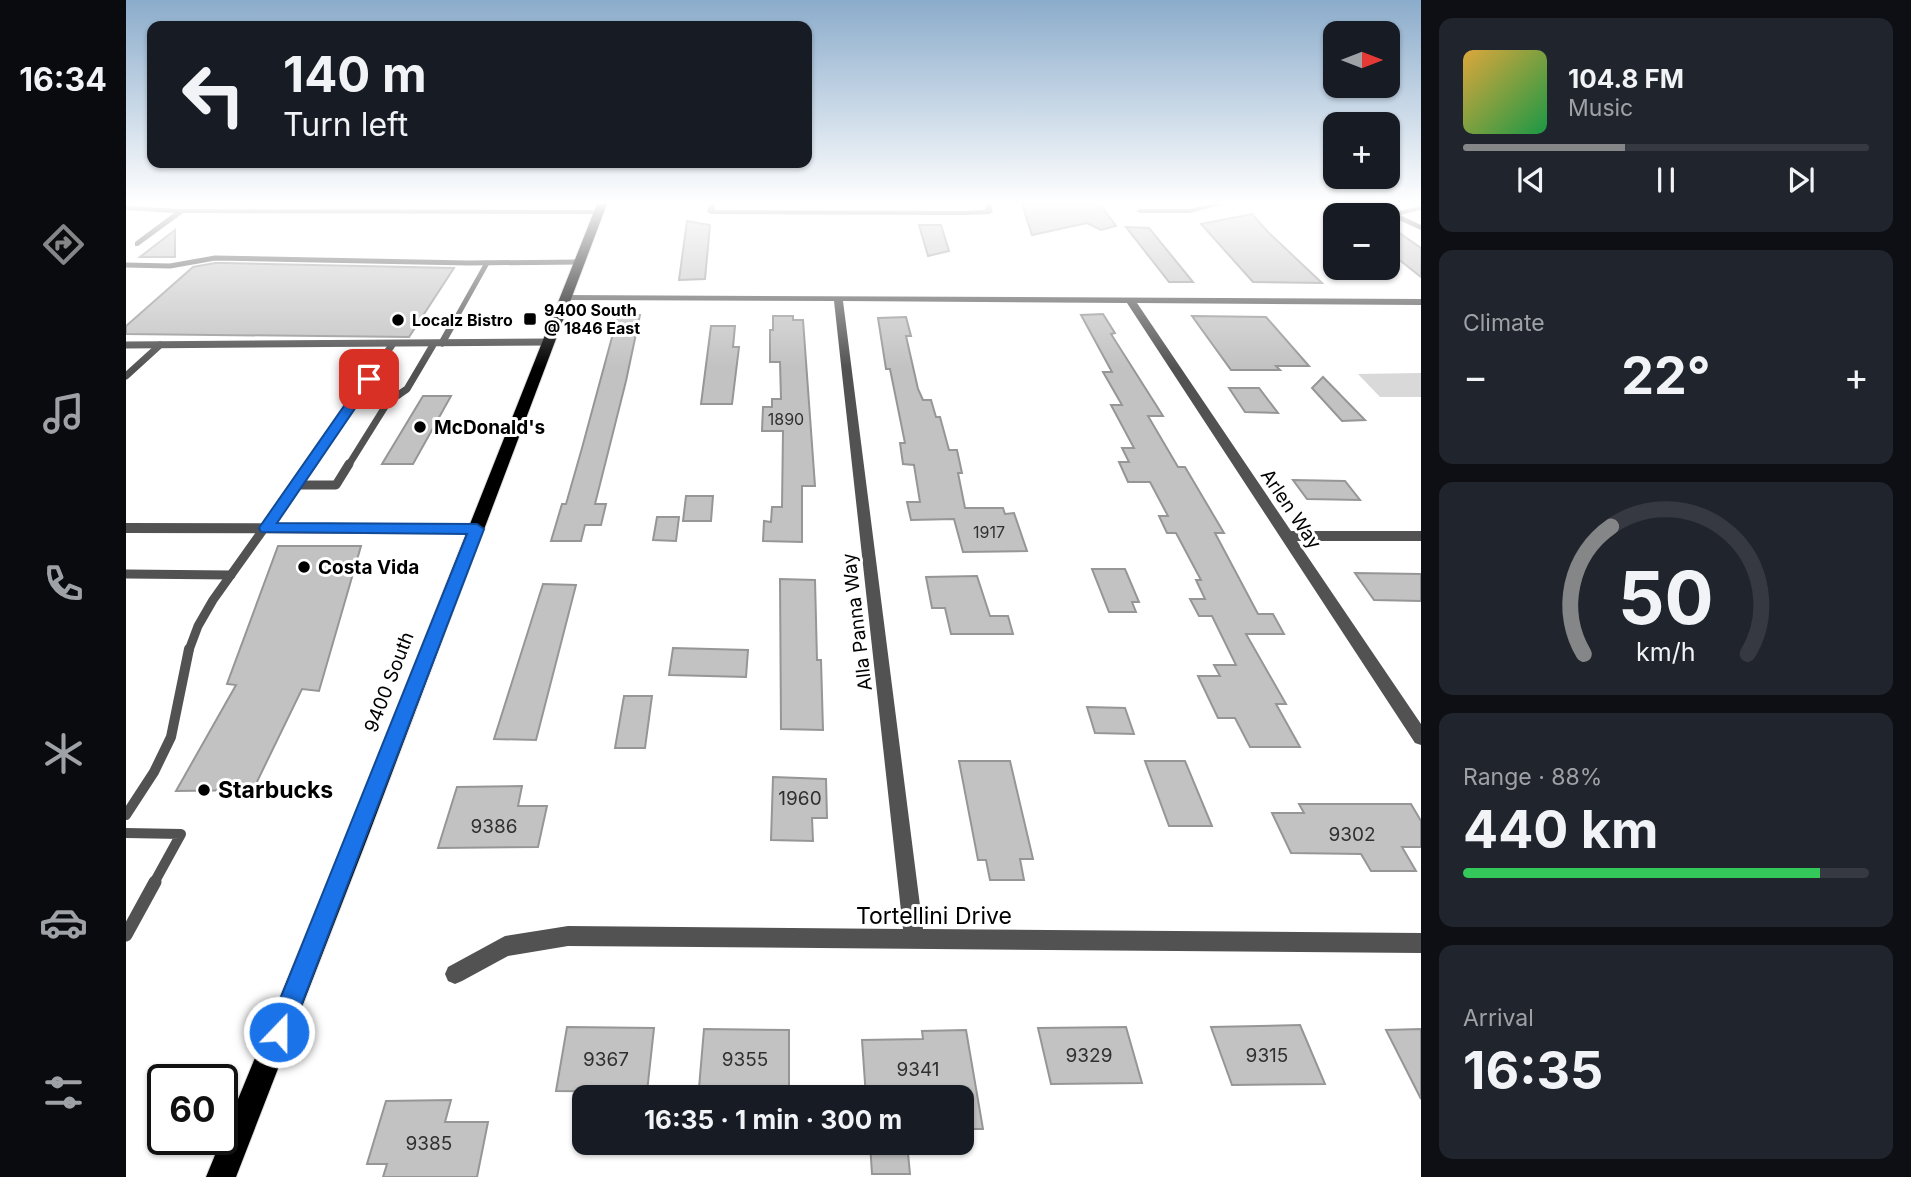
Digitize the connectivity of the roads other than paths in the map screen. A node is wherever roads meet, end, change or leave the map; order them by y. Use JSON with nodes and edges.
{"nodes":[{"id":1,"x":210,"y":259,"type":"edge"},
{"id":2,"x":265,"y":259,"type":"edge"},
{"id":3,"x":580,"y":259,"type":"edge"},
{"id":4,"x":579,"y":262,"type":"junction"},
{"id":5,"x":486,"y":263,"type":"junction"},
{"id":6,"x":126,"y":265,"type":"edge"},
{"id":7,"x":566,"y":297,"type":"junction"},
{"id":8,"x":838,"y":299,"type":"junction"},
{"id":9,"x":1130,"y":300,"type":"junction"},
{"id":10,"x":1421,"y":302,"type":"edge"},
{"id":11,"x":549,"y":342,"type":"junction"},
{"id":12,"x":442,"y":343,"type":"junction"},
{"id":13,"x":126,"y":345,"type":"edge"},
{"id":14,"x":160,"y":345,"type":"junction"},
{"id":15,"x":392,"y":345,"type":"junction"},
{"id":16,"x":433,"y":345,"type":"junction"},
{"id":17,"x":126,"y":376,"type":"edge"},
{"id":18,"x":358,"y":395,"type":"junction"},
{"id":19,"x":398,"y":395,"type":"junction"},
{"id":20,"x":296,"y":485,"type":"junction"},
{"id":21,"x":126,"y":528,"type":"edge"},
{"id":22,"x":266,"y":528,"type":"junction"},
{"id":23,"x":477,"y":529,"type":"junction"},
{"id":24,"x":1286,"y":536,"type":"junction"},
{"id":25,"x":1421,"y":536,"type":"edge"},
{"id":26,"x":126,"y":574,"type":"edge"},
{"id":27,"x":231,"y":575,"type":"junction"},
{"id":28,"x":1421,"y":738,"type":"edge"},
{"id":29,"x":126,"y":815,"type":"edge"},
{"id":30,"x":126,"y":833,"type":"edge"},
{"id":31,"x":126,"y":935,"type":"edge"},
{"id":32,"x":914,"y":940,"type":"junction"},
{"id":33,"x":1421,"y":943,"type":"edge"},
{"id":34,"x":455,"y":974,"type":"dead end"},
{"id":35,"x":221,"y":1177,"type":"edge"}],
"edges":[{"from":1,"to":6,"type":"lane"},
{"from":2,"to":5,"type":"lane"},
{"from":3,"to":4,"type":"main road","name":"9400 South"},
{"from":4,"to":5,"type":"lane"},
{"from":4,"to":7,"type":"main road","name":"9400 South"},
{"from":5,"to":12,"type":"lane"},
{"from":7,"to":8,"type":"street"},
{"from":7,"to":11,"type":"main road","name":"9400 South"},
{"from":8,"to":9,"type":"street"},
{"from":8,"to":32,"type":"street","name":"Alla Panna Way"},
{"from":9,"to":10,"type":"street"},
{"from":9,"to":24,"type":"street","name":"Arlen Way"},
{"from":11,"to":12,"type":"lane"},
{"from":11,"to":23,"type":"main road","name":"9400 South"},
{"from":12,"to":16,"type":"lane"},
{"from":13,"to":14,"type":"lane"},
{"from":14,"to":15,"type":"lane"},
{"from":14,"to":17,"type":"lane"},
{"from":15,"to":16,"type":"lane"},
{"from":15,"to":18,"type":"lane"},
{"from":16,"to":19,"type":"lane"},
{"from":18,"to":19,"type":"lane"},
{"from":18,"to":20,"type":"lane"},
{"from":19,"to":20,"type":"lane"},
{"from":20,"to":22,"type":"lane"},
{"from":21,"to":22,"type":"street"},
{"from":22,"to":23,"type":"street"},
{"from":22,"to":27,"type":"lane"},
{"from":23,"to":35,"type":"main road","name":"9400 South"},
{"from":24,"to":25,"type":"street"},
{"from":24,"to":28,"type":"street","name":"Arlen Way"},
{"from":26,"to":27,"type":"lane"},
{"from":27,"to":29,"type":"lane"},
{"from":30,"to":31,"type":"lane"},
{"from":32,"to":33,"type":"street","name":"Tortellini Drive"},
{"from":32,"to":34,"type":"street","name":"Tortellini Drive"}]}
